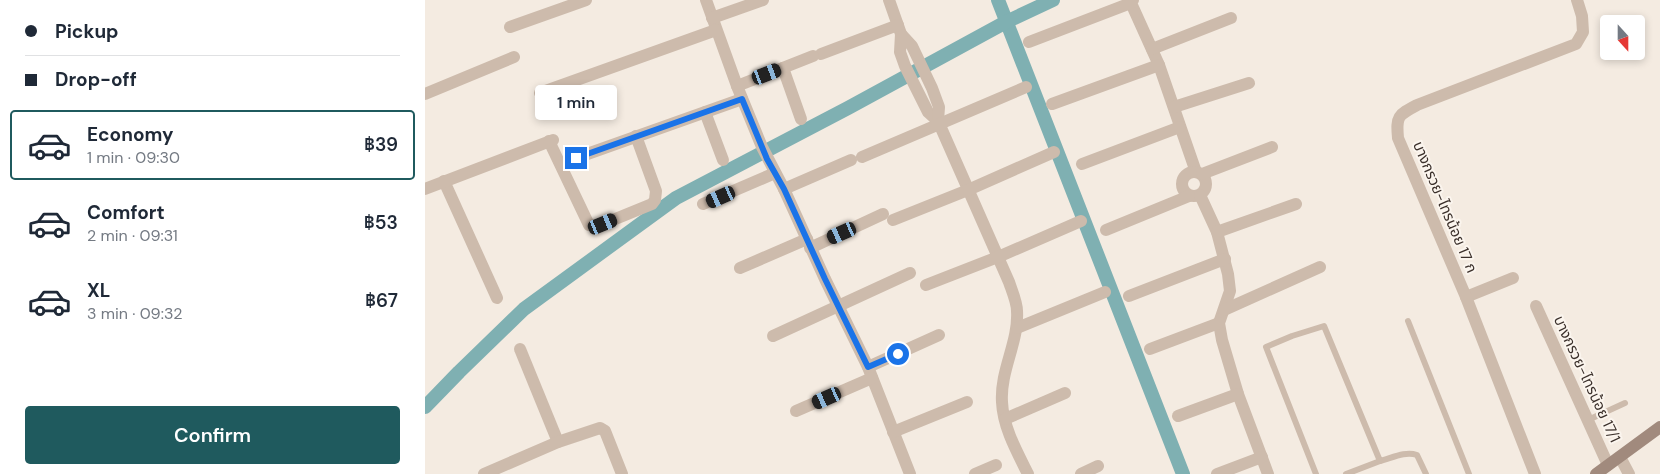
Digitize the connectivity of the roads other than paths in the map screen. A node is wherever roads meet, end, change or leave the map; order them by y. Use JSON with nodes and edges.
{"nodes":[{"id":1,"x":586,"y":0,"type":"edge"},
{"id":2,"x":706,"y":0,"type":"edge"},
{"id":3,"x":763,"y":0,"type":"edge"},
{"id":4,"x":889,"y":0,"type":"edge"},
{"id":5,"x":1577,"y":0,"type":"edge"},
{"id":6,"x":1132,"y":1,"type":"edge"},
{"id":7,"x":712,"y":18,"type":"junction"},
{"id":8,"x":1231,"y":18,"type":"dead end"},
{"id":9,"x":510,"y":26,"type":"dead end"},
{"id":10,"x":899,"y":29,"type":"junction"},
{"id":11,"x":716,"y":30,"type":"junction"},
{"id":12,"x":1029,"y":42,"type":"dead end"},
{"id":13,"x":1152,"y":49,"type":"junction"},
{"id":14,"x":514,"y":57,"type":"dead end"},
{"id":15,"x":1159,"y":65,"type":"junction"},
{"id":16,"x":783,"y":68,"type":"junction"},
{"id":17,"x":1249,"y":82,"type":"dead end"},
{"id":18,"x":737,"y":86,"type":"junction"},
{"id":19,"x":1026,"y":87,"type":"dead end"},
{"id":20,"x":540,"y":93,"type":"dead end"},
{"id":21,"x":425,"y":94,"type":"edge"},
{"id":22,"x":742,"y":99,"type":"junction"},
{"id":23,"x":1052,"y":104,"type":"dead end"},
{"id":24,"x":1174,"y":107,"type":"junction"},
{"id":25,"x":705,"y":112,"type":"junction"},
{"id":26,"x":801,"y":119,"type":"dead end"},
{"id":27,"x":939,"y":123,"type":"junction"},
{"id":28,"x":1180,"y":127,"type":"junction"},
{"id":29,"x":636,"y":136,"type":"junction"},
{"id":30,"x":1272,"y":147,"type":"dead end"},
{"id":31,"x":1053,"y":152,"type":"dead end"},
{"id":32,"x":576,"y":158,"type":"dead end"},
{"id":33,"x":723,"y":160,"type":"dead end"},
{"id":34,"x":1082,"y":164,"type":"dead end"},
{"id":35,"x":775,"y":173,"type":"junction"},
{"id":36,"x":1199,"y":173,"type":"junction"},
{"id":37,"x":444,"y":181,"type":"junction"},
{"id":38,"x":425,"y":189,"type":"edge"},
{"id":39,"x":784,"y":189,"type":"junction"},
{"id":40,"x":968,"y":190,"type":"junction"},
{"id":41,"x":1194,"y":195,"type":"junction"},
{"id":42,"x":703,"y":204,"type":"dead end"},
{"id":43,"x":1296,"y":204,"type":"dead end"},
{"id":44,"x":1081,"y":221,"type":"dead end"},
{"id":45,"x":603,"y":224,"type":"dead end"},
{"id":46,"x":589,"y":225,"type":"dead end"},
{"id":47,"x":1105,"y":230,"type":"dead end"},
{"id":48,"x":1217,"y":232,"type":"junction"},
{"id":49,"x":808,"y":243,"type":"junction"},
{"id":50,"x":999,"y":257,"type":"junction"},
{"id":51,"x":1225,"y":260,"type":"junction"},
{"id":52,"x":1321,"y":267,"type":"dead end"},
{"id":53,"x":740,"y":268,"type":"dead end"},
{"id":54,"x":910,"y":273,"type":"dead end"},
{"id":55,"x":1513,"y":278,"type":"dead end"},
{"id":56,"x":927,"y":285,"type":"dead end"},
{"id":57,"x":1105,"y":292,"type":"dead end"},
{"id":58,"x":1129,"y":296,"type":"dead end"},
{"id":59,"x":1467,"y":297,"type":"junction"},
{"id":60,"x":497,"y":298,"type":"dead end"},
{"id":61,"x":838,"y":306,"type":"junction"},
{"id":62,"x":1536,"y":306,"type":"dead end"},
{"id":63,"x":1224,"y":310,"type":"junction"},
{"id":64,"x":1408,"y":321,"type":"dead end"},
{"id":65,"x":1219,"y":323,"type":"junction"},
{"id":66,"x":1017,"y":328,"type":"junction"},
{"id":67,"x":939,"y":335,"type":"dead end"},
{"id":68,"x":773,"y":336,"type":"dead end"},
{"id":69,"x":521,"y":349,"type":"dead end"},
{"id":70,"x":1150,"y":349,"type":"dead end"},
{"id":71,"x":870,"y":372,"type":"junction"},
{"id":72,"x":1065,"y":393,"type":"dead end"},
{"id":73,"x":1238,"y":394,"type":"junction"},
{"id":74,"x":967,"y":402,"type":"dead end"},
{"id":75,"x":1625,"y":403,"type":"dead end"},
{"id":76,"x":796,"y":411,"type":"dead end"},
{"id":77,"x":1178,"y":416,"type":"dead end"},
{"id":78,"x":1005,"y":419,"type":"junction"},
{"id":79,"x":1588,"y":420,"type":"junction"},
{"id":80,"x":1659,"y":430,"type":"edge"},
{"id":81,"x":893,"y":432,"type":"junction"},
{"id":82,"x":558,"y":442,"type":"junction"},
{"id":83,"x":1262,"y":457,"type":"junction"},
{"id":84,"x":1620,"y":457,"type":"junction"},
{"id":85,"x":1380,"y":461,"type":"junction"},
{"id":86,"x":996,"y":465,"type":"dead end"},
{"id":87,"x":1608,"y":465,"type":"junction"},
{"id":88,"x":1099,"y":466,"type":"dead end"},
{"id":89,"x":484,"y":474,"type":"edge"},
{"id":90,"x":622,"y":474,"type":"edge"},
{"id":91,"x":910,"y":474,"type":"edge"},
{"id":92,"x":975,"y":474,"type":"edge"},
{"id":93,"x":1027,"y":474,"type":"edge"},
{"id":94,"x":1081,"y":474,"type":"edge"},
{"id":95,"x":1217,"y":474,"type":"edge"},
{"id":96,"x":1268,"y":474,"type":"edge"},
{"id":97,"x":1316,"y":474,"type":"edge"},
{"id":98,"x":1346,"y":474,"type":"edge"},
{"id":99,"x":1426,"y":474,"type":"edge"},
{"id":100,"x":1469,"y":474,"type":"edge"},
{"id":101,"x":1535,"y":474,"type":"edge"},
{"id":102,"x":1596,"y":474,"type":"edge"},
{"id":103,"x":1629,"y":474,"type":"edge"}],
"edges":[{"from":1,"to":9,"type":"street"},
{"from":2,"to":7,"type":"street"},
{"from":3,"to":7,"type":"street"},
{"from":4,"to":10,"type":"street"},
{"from":5,"to":59,"type":"street","name":"บางกรวย-ไทรน้อย 17 ก"},
{"from":6,"to":12,"type":"street"},
{"from":6,"to":13,"type":"street"},
{"from":7,"to":11,"type":"street"},
{"from":8,"to":13,"type":"street"},
{"from":10,"to":16,"type":"street"},
{"from":10,"to":27,"type":"street"},
{"from":10,"to":27,"type":"street"},
{"from":11,"to":18,"type":"street"},
{"from":11,"to":20,"type":"street"},
{"from":13,"to":15,"type":"street"},
{"from":14,"to":21,"type":"street"},
{"from":15,"to":23,"type":"street"},
{"from":15,"to":24,"type":"street"},
{"from":16,"to":18,"type":"street"},
{"from":16,"to":26,"type":"street"},
{"from":17,"to":24,"type":"street"},
{"from":18,"to":22,"type":"street"},
{"from":19,"to":27,"type":"street"},
{"from":22,"to":25,"type":"street"},
{"from":22,"to":35,"type":"street"},
{"from":24,"to":28,"type":"street"},
{"from":25,"to":29,"type":"street"},
{"from":25,"to":33,"type":"street"},
{"from":27,"to":39,"type":"street"},
{"from":27,"to":40,"type":"street"},
{"from":28,"to":34,"type":"street"},
{"from":28,"to":36,"type":"street"},
{"from":29,"to":32,"type":"street"},
{"from":29,"to":45,"type":"street"},
{"from":30,"to":36,"type":"street"},
{"from":31,"to":40,"type":"street"},
{"from":35,"to":39,"type":"street"},
{"from":35,"to":42,"type":"street"},
{"from":36,"to":41,"type":"street"},
{"from":36,"to":41,"type":"street"},
{"from":37,"to":38,"type":"street"},
{"from":37,"to":46,"type":"street"},
{"from":37,"to":60,"type":"street"},
{"from":39,"to":49,"type":"street"},
{"from":40,"to":49,"type":"street"},
{"from":40,"to":50,"type":"street"},
{"from":41,"to":47,"type":"street"},
{"from":41,"to":48,"type":"street"},
{"from":43,"to":48,"type":"street"},
{"from":44,"to":50,"type":"street"},
{"from":48,"to":51,"type":"street"},
{"from":49,"to":53,"type":"street"},
{"from":49,"to":61,"type":"street"},
{"from":50,"to":56,"type":"street"},
{"from":50,"to":66,"type":"street"},
{"from":51,"to":58,"type":"street"},
{"from":51,"to":63,"type":"street"},
{"from":52,"to":63,"type":"street"},
{"from":54,"to":61,"type":"street"},
{"from":55,"to":59,"type":"street"},
{"from":57,"to":66,"type":"street"},
{"from":59,"to":101,"type":"street","name":"บางกรวย-ไทรน้อย 17 ก"},
{"from":61,"to":68,"type":"street"},
{"from":61,"to":71,"type":"street"},
{"from":62,"to":79,"type":"street","name":"บางกรวย-ไทรน้อย 17/1"},
{"from":63,"to":65,"type":"street"},
{"from":64,"to":100,"type":"lane"},
{"from":65,"to":70,"type":"street"},
{"from":65,"to":73,"type":"street"},
{"from":66,"to":78,"type":"street"},
{"from":67,"to":71,"type":"street"},
{"from":69,"to":82,"type":"street"},
{"from":71,"to":76,"type":"street"},
{"from":71,"to":81,"type":"street"},
{"from":72,"to":78,"type":"street"},
{"from":73,"to":77,"type":"street"},
{"from":73,"to":83,"type":"street"},
{"from":74,"to":81,"type":"street"},
{"from":75,"to":79,"type":"lane"},
{"from":78,"to":93,"type":"street"},
{"from":79,"to":87,"type":"street","name":"บางกรวย-ไทรน้อย 17/1"},
{"from":80,"to":84,"type":"main road"},
{"from":81,"to":91,"type":"street"},
{"from":82,"to":89,"type":"street"},
{"from":82,"to":90,"type":"street"},
{"from":83,"to":95,"type":"street"},
{"from":83,"to":96,"type":"street"},
{"from":84,"to":87,"type":"main road"},
{"from":84,"to":103,"type":"street"},
{"from":85,"to":97,"type":"lane"},
{"from":85,"to":98,"type":"lane"},
{"from":85,"to":99,"type":"lane"},
{"from":86,"to":92,"type":"street"},
{"from":87,"to":102,"type":"main road"},
{"from":88,"to":94,"type":"street"}]}
